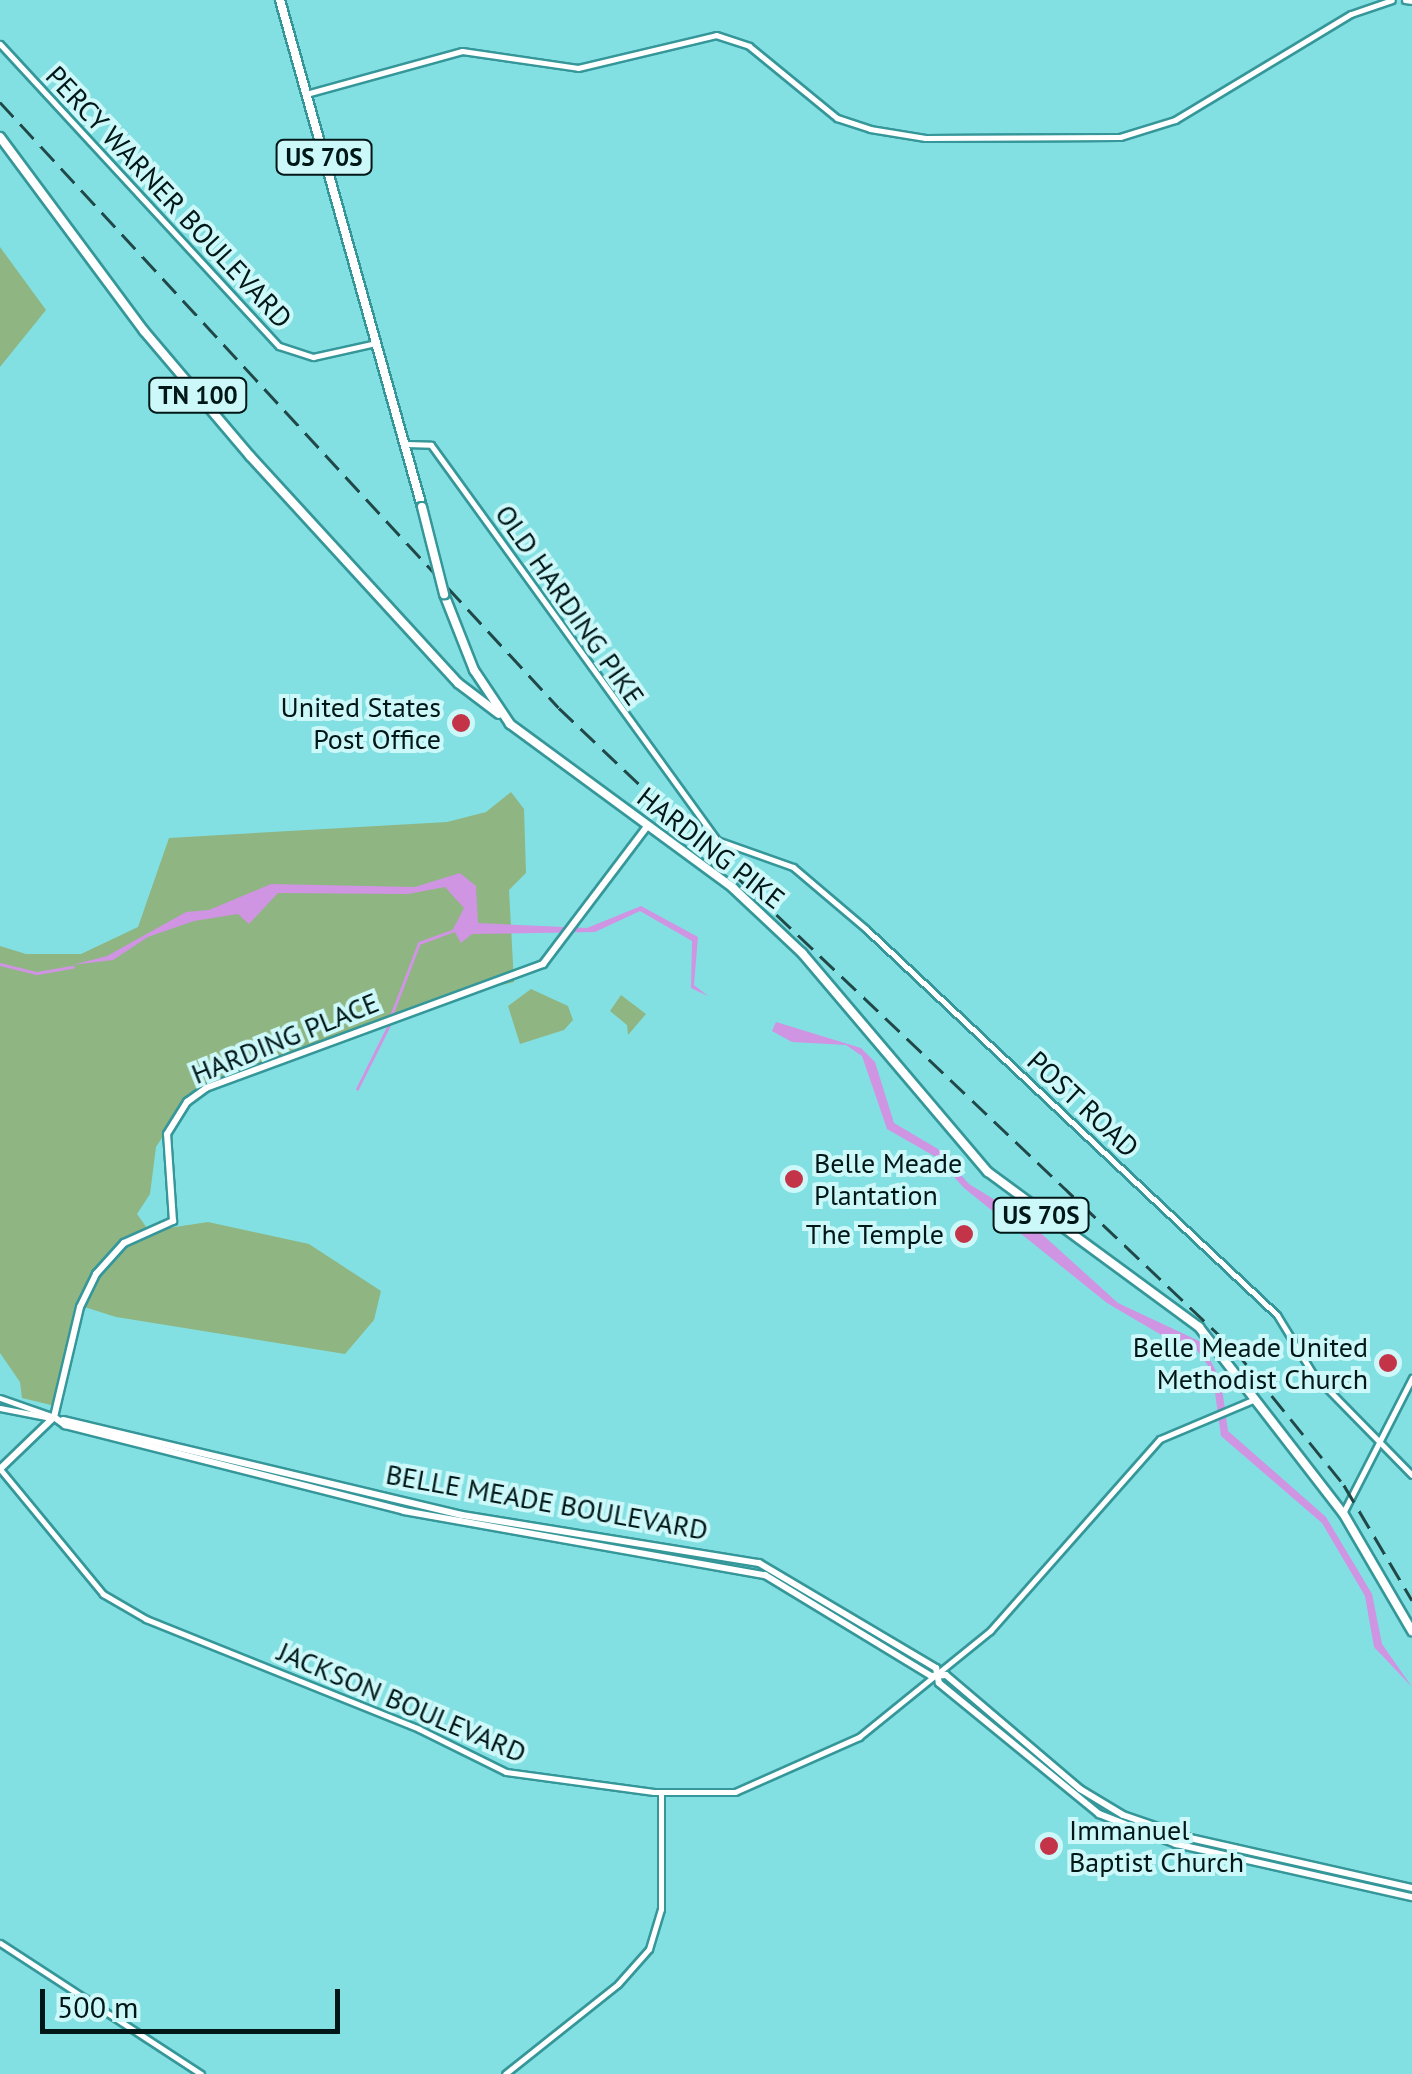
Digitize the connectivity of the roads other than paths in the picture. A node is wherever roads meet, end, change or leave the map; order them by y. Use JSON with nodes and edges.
{"nodes":[{"id":1,"x":280,"y":0,"type":"edge"},
{"id":2,"x":1392,"y":0,"type":"edge"},
{"id":3,"x":0,"y":44,"type":"edge"},
{"id":4,"x":306,"y":94,"type":"junction"},
{"id":5,"x":0,"y":137,"type":"edge"},
{"id":6,"x":379,"y":342,"type":"junction"},
{"id":7,"x":406,"y":444,"type":"junction"},
{"id":8,"x":474,"y":670,"type":"junction"},
{"id":9,"x":458,"y":683,"type":"junction"},
{"id":10,"x":506,"y":720,"type":"junction"},
{"id":11,"x":692,"y":808,"type":"joint"},
{"id":12,"x":648,"y":825,"type":"junction"},
{"id":13,"x":1412,"y":1378,"type":"edge"},
{"id":14,"x":0,"y":1398,"type":"edge"},
{"id":15,"x":1258,"y":1399,"type":"junction"},
{"id":16,"x":0,"y":1408,"type":"edge"},
{"id":17,"x":54,"y":1416,"type":"junction"},
{"id":18,"x":63,"y":1420,"type":"junction"},
{"id":19,"x":1382,"y":1438,"type":"junction"},
{"id":20,"x":0,"y":1469,"type":"edge"},
{"id":21,"x":296,"y":1474,"type":"junction"},
{"id":22,"x":1412,"y":1475,"type":"edge"},
{"id":23,"x":293,"y":1484,"type":"junction"},
{"id":24,"x":1343,"y":1513,"type":"junction"},
{"id":25,"x":553,"y":1535,"type":"junction"},
{"id":26,"x":581,"y":1535,"type":"junction"},
{"id":27,"x":579,"y":1544,"type":"junction"},
{"id":28,"x":766,"y":1571,"type":"junction"},
{"id":29,"x":810,"y":1596,"type":"junction"},
{"id":30,"x":1412,"y":1631,"type":"edge"},
{"id":31,"x":886,"y":1637,"type":"junction"},
{"id":32,"x":881,"y":1646,"type":"junction"},
{"id":33,"x":937,"y":1676,"type":"junction"},
{"id":34,"x":1031,"y":1755,"type":"junction"},
{"id":35,"x":1044,"y":1760,"type":"junction"},
{"id":36,"x":1040,"y":1769,"type":"junction"},
{"id":37,"x":661,"y":1792,"type":"junction"},
{"id":38,"x":1084,"y":1797,"type":"junction"},
{"id":39,"x":1122,"y":1820,"type":"junction"},
{"id":40,"x":1196,"y":1839,"type":"junction"},
{"id":41,"x":1192,"y":1848,"type":"junction"},
{"id":42,"x":1272,"y":1861,"type":"junction"},
{"id":43,"x":1317,"y":1871,"type":"junction"},
{"id":44,"x":1412,"y":1888,"type":"edge"},
{"id":45,"x":1412,"y":1897,"type":"edge"},
{"id":46,"x":0,"y":1943,"type":"edge"},
{"id":47,"x":202,"y":2074,"type":"edge"},
{"id":48,"x":505,"y":2074,"type":"edge"}],
"edges":[{"from":1,"to":4,"type":"main road","name":"HARDING PIKE","number":"US 70S"},
{"from":2,"to":4,"type":"street"},
{"from":3,"to":6,"type":"street","name":"PERCY WARNER BOULEVARD"},
{"from":4,"to":6,"type":"main road","name":"HARDING PIKE","number":"US 70S"},
{"from":5,"to":9,"type":"main road","number":"TN 100"},
{"from":6,"to":7,"type":"main road","name":"HARDING PIKE","number":"US 70S"},
{"from":7,"to":8,"type":"main road","name":"HARDING PIKE","number":"US 70S","bridge":true},
{"from":7,"to":11,"type":"street","name":"OLD HARDING PIKE"},
{"from":8,"to":9,"type":"main road"},
{"from":8,"to":10,"type":"main road","name":"HARDING PIKE","number":"US 70S"},
{"from":9,"to":10,"type":"main road","number":"TN 100"},
{"from":10,"to":12,"type":"main road","name":"HARDING PIKE","number":"US 70S"},
{"from":11,"to":19,"type":"street","name":"POST ROAD"},
{"from":12,"to":15,"type":"main road","name":"HARDING PIKE","number":"US 70S"},
{"from":12,"to":17,"type":"main road","name":"HARDING PLACE"},
{"from":13,"to":19,"type":"street"},
{"from":14,"to":17,"type":"street","name":"BELLE MEADE BOULEVARD"},
{"from":15,"to":24,"type":"main road","name":"HARDING PIKE","number":"US 70S"},
{"from":15,"to":33,"type":"street","name":"JACKSON BOULEVARD"},
{"from":16,"to":17,"type":"street","name":"BELLE MEADE BOULEVARD"},
{"from":17,"to":18,"type":"main road","name":"BELLE MEADE BOULEVARD"},
{"from":17,"to":20,"type":"main road"},
{"from":18,"to":21,"type":"main road","name":"BELLE MEADE BOULEVARD"},
{"from":18,"to":23,"type":"main road","name":"BELLE MEADE BOULEVARD"},
{"from":19,"to":22,"type":"street","name":"POST ROAD"},
{"from":19,"to":24,"type":"street"},
{"from":20,"to":37,"type":"street","name":"JACKSON BOULEVARD"},
{"from":21,"to":23,"type":"main road"},
{"from":21,"to":25,"type":"main road","name":"BELLE MEADE BOULEVARD"},
{"from":23,"to":25,"type":"main road","name":"BELLE MEADE BOULEVARD"},
{"from":24,"to":30,"type":"main road","name":"HARDING PIKE","number":"US 70S"},
{"from":25,"to":26,"type":"main road","name":"BELLE MEADE BOULEVARD"},
{"from":25,"to":27,"type":"main road","name":"BELLE MEADE BOULEVARD"},
{"from":26,"to":27,"type":"main road"},
{"from":26,"to":28,"type":"main road","name":"BELLE MEADE BOULEVARD"},
{"from":27,"to":28,"type":"main road","name":"BELLE MEADE BOULEVARD"},
{"from":28,"to":29,"type":"main road","name":"BELLE MEADE BOULEVARD"},
{"from":29,"to":31,"type":"main road","name":"BELLE MEADE BOULEVARD"},
{"from":29,"to":32,"type":"main road","name":"BELLE MEADE BOULEVARD"},
{"from":31,"to":32,"type":"main road"},
{"from":31,"to":33,"type":"main road","name":"BELLE MEADE BOULEVARD"},
{"from":32,"to":33,"type":"main road","name":"BELLE MEADE BOULEVARD"},
{"from":33,"to":34,"type":"main road","name":"BELLE MEADE BOULEVARD"},
{"from":33,"to":37,"type":"street","name":"JACKSON BOULEVARD"},
{"from":34,"to":35,"type":"main road","name":"BELLE MEADE BOULEVARD"},
{"from":34,"to":36,"type":"main road","name":"BELLE MEADE BOULEVARD"},
{"from":35,"to":36,"type":"main road"},
{"from":35,"to":38,"type":"main road","name":"BELLE MEADE BOULEVARD"},
{"from":36,"to":38,"type":"main road","name":"BELLE MEADE BOULEVARD"},
{"from":37,"to":48,"type":"street"},
{"from":38,"to":39,"type":"main road","name":"BELLE MEADE BOULEVARD"},
{"from":39,"to":40,"type":"main road","name":"BELLE MEADE BOULEVARD"},
{"from":39,"to":41,"type":"main road","name":"BELLE MEADE BOULEVARD"},
{"from":40,"to":41,"type":"main road"},
{"from":40,"to":42,"type":"main road","name":"BELLE MEADE BOULEVARD"},
{"from":41,"to":42,"type":"main road","name":"BELLE MEADE BOULEVARD"},
{"from":42,"to":43,"type":"main road","name":"BELLE MEADE BOULEVARD"},
{"from":43,"to":44,"type":"main road","name":"BELLE MEADE BOULEVARD"},
{"from":43,"to":45,"type":"main road","name":"BELLE MEADE BOULEVARD"},
{"from":46,"to":47,"type":"street"}]}
